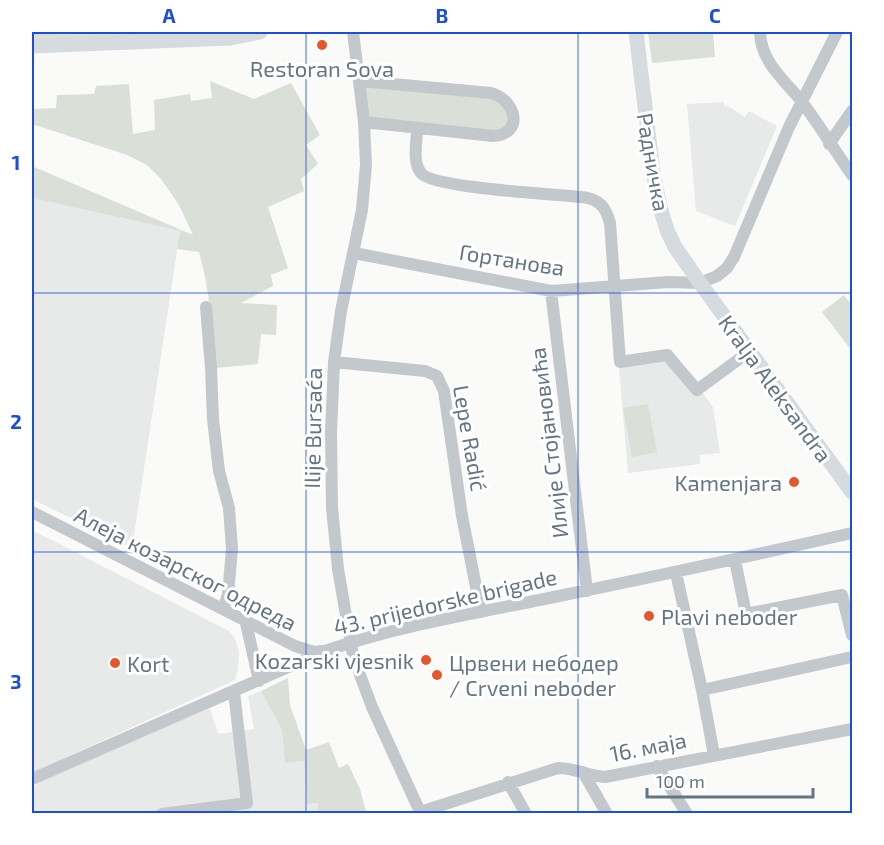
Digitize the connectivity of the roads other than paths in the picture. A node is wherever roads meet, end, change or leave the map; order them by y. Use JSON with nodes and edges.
{"nodes":[{"id":1,"x":260,"y":32,"type":"edge"},
{"id":2,"x":353,"y":32,"type":"edge"},
{"id":3,"x":636,"y":32,"type":"edge"},
{"id":4,"x":760,"y":32,"type":"edge"},
{"id":5,"x":837,"y":32,"type":"edge"},
{"id":6,"x":32,"y":46,"type":"edge"},
{"id":7,"x":360,"y":81,"type":"junction"},
{"id":8,"x":802,"y":102,"type":"junction"},
{"id":9,"x":852,"y":111,"type":"edge"},
{"id":10,"x":364,"y":122,"type":"junction"},
{"id":11,"x":417,"y":128,"type":"junction"},
{"id":12,"x":829,"y":144,"type":"junction"},
{"id":13,"x":852,"y":175,"type":"edge"},
{"id":14,"x":354,"y":253,"type":"junction"},
{"id":15,"x":700,"y":283,"type":"junction"},
{"id":16,"x":614,"y":287,"type":"junction"},
{"id":17,"x":551,"y":291,"type":"junction"},
{"id":18,"x":206,"y":307,"type":"dead end"},
{"id":19,"x":750,"y":351,"type":"junction"},
{"id":20,"x":334,"y":362,"type":"junction"},
{"id":21,"x":852,"y":492,"type":"edge"},
{"id":22,"x":32,"y":512,"type":"edge"},
{"id":23,"x":852,"y":533,"type":"edge"},
{"id":24,"x":735,"y":560,"type":"junction"},
{"id":25,"x":676,"y":573,"type":"junction"},
{"id":26,"x":587,"y":591,"type":"junction"},
{"id":27,"x":223,"y":609,"type":"junction"},
{"id":28,"x":481,"y":612,"type":"junction"},
{"id":29,"x":246,"y":623,"type":"junction"},
{"id":30,"x":852,"y":635,"type":"edge"},
{"id":31,"x":351,"y":642,"type":"junction"},
{"id":32,"x":325,"y":651,"type":"junction"},
{"id":33,"x":852,"y":657,"type":"edge"},
{"id":34,"x":259,"y":681,"type":"junction"},
{"id":35,"x":702,"y":690,"type":"junction"},
{"id":36,"x":234,"y":692,"type":"junction"},
{"id":37,"x":852,"y":729,"type":"edge"},
{"id":38,"x":714,"y":755,"type":"junction"},
{"id":39,"x":657,"y":766,"type":"junction"},
{"id":40,"x":583,"y":772,"type":"junction"},
{"id":41,"x":32,"y":779,"type":"edge"},
{"id":42,"x":508,"y":782,"type":"junction"},
{"id":43,"x":248,"y":808,"type":"edge"},
{"id":44,"x":162,"y":813,"type":"edge"},
{"id":45,"x":421,"y":813,"type":"edge"},
{"id":46,"x":526,"y":813,"type":"edge"},
{"id":47,"x":607,"y":813,"type":"edge"},
{"id":48,"x":687,"y":813,"type":"edge"}],
"edges":[{"from":1,"to":6,"type":"main road"},
{"from":2,"to":7,"type":"street","name":"Ilije Bursaća"},
{"from":3,"to":15,"type":"main road","name":"Радничка"},
{"from":4,"to":8,"type":"street"},
{"from":5,"to":8,"type":"street"},
{"from":7,"to":10,"type":"street","name":"Ilije Bursaća"},
{"from":7,"to":11,"type":"street"},
{"from":8,"to":12,"type":"street"},
{"from":8,"to":15,"type":"street"},
{"from":9,"to":12,"type":"street"},
{"from":10,"to":11,"type":"street"},
{"from":10,"to":14,"type":"street","name":"Ilije Bursaća"},
{"from":11,"to":16,"type":"street"},
{"from":12,"to":13,"type":"street"},
{"from":14,"to":17,"type":"street","name":"Гортанова"},
{"from":14,"to":20,"type":"street","name":"Ilije Bursaća"},
{"from":15,"to":16,"type":"street","name":"Гортанова"},
{"from":15,"to":19,"type":"main road","name":"Kralja Aleksandra"},
{"from":16,"to":17,"type":"street","name":"Гортанова"},
{"from":16,"to":19,"type":"street"},
{"from":17,"to":26,"type":"street","name":"Илије Стојановића"},
{"from":18,"to":27,"type":"street"},
{"from":19,"to":21,"type":"main road","name":"Kralja Aleksandra"},
{"from":20,"to":28,"type":"street","name":"Lepe Radić"},
{"from":20,"to":31,"type":"street","name":"Ilije Bursaća"},
{"from":22,"to":27,"type":"street","name":"Алеја козарског одреда"},
{"from":23,"to":24,"type":"street","name":"43. prijedorske brigade"},
{"from":24,"to":25,"type":"street","name":"43. prijedorske brigade"},
{"from":24,"to":30,"type":"street"},
{"from":25,"to":26,"type":"street","name":"43. prijedorske brigade"},
{"from":25,"to":35,"type":"street"},
{"from":26,"to":28,"type":"street","name":"43. prijedorske brigade"},
{"from":27,"to":29,"type":"street","name":"Алеја козарског одреда"},
{"from":28,"to":31,"type":"street","name":"43. prijedorske brigade"},
{"from":29,"to":32,"type":"street","name":"Алеја козарског одреда"},
{"from":29,"to":34,"type":"street"},
{"from":31,"to":32,"type":"street","name":"43. prijedorske brigade"},
{"from":31,"to":45,"type":"street","name":"Ilije Bursaća"},
{"from":32,"to":34,"type":"street","name":"43. prijedorske brigade"},
{"from":33,"to":35,"type":"street"},
{"from":34,"to":36,"type":"street","name":"43. prijedorske brigade"},
{"from":35,"to":38,"type":"street"},
{"from":36,"to":41,"type":"street","name":"43. prijedorske brigade"},
{"from":36,"to":43,"type":"street"},
{"from":37,"to":38,"type":"street","name":"16. маја"},
{"from":38,"to":39,"type":"street","name":"16. маја"},
{"from":39,"to":40,"type":"street","name":"16. маја"},
{"from":39,"to":48,"type":"street"},
{"from":40,"to":42,"type":"street","name":"16. маја"},
{"from":40,"to":47,"type":"street"},
{"from":42,"to":45,"type":"street","name":"16. маја"},
{"from":42,"to":46,"type":"street"},
{"from":43,"to":44,"type":"street"}]}
